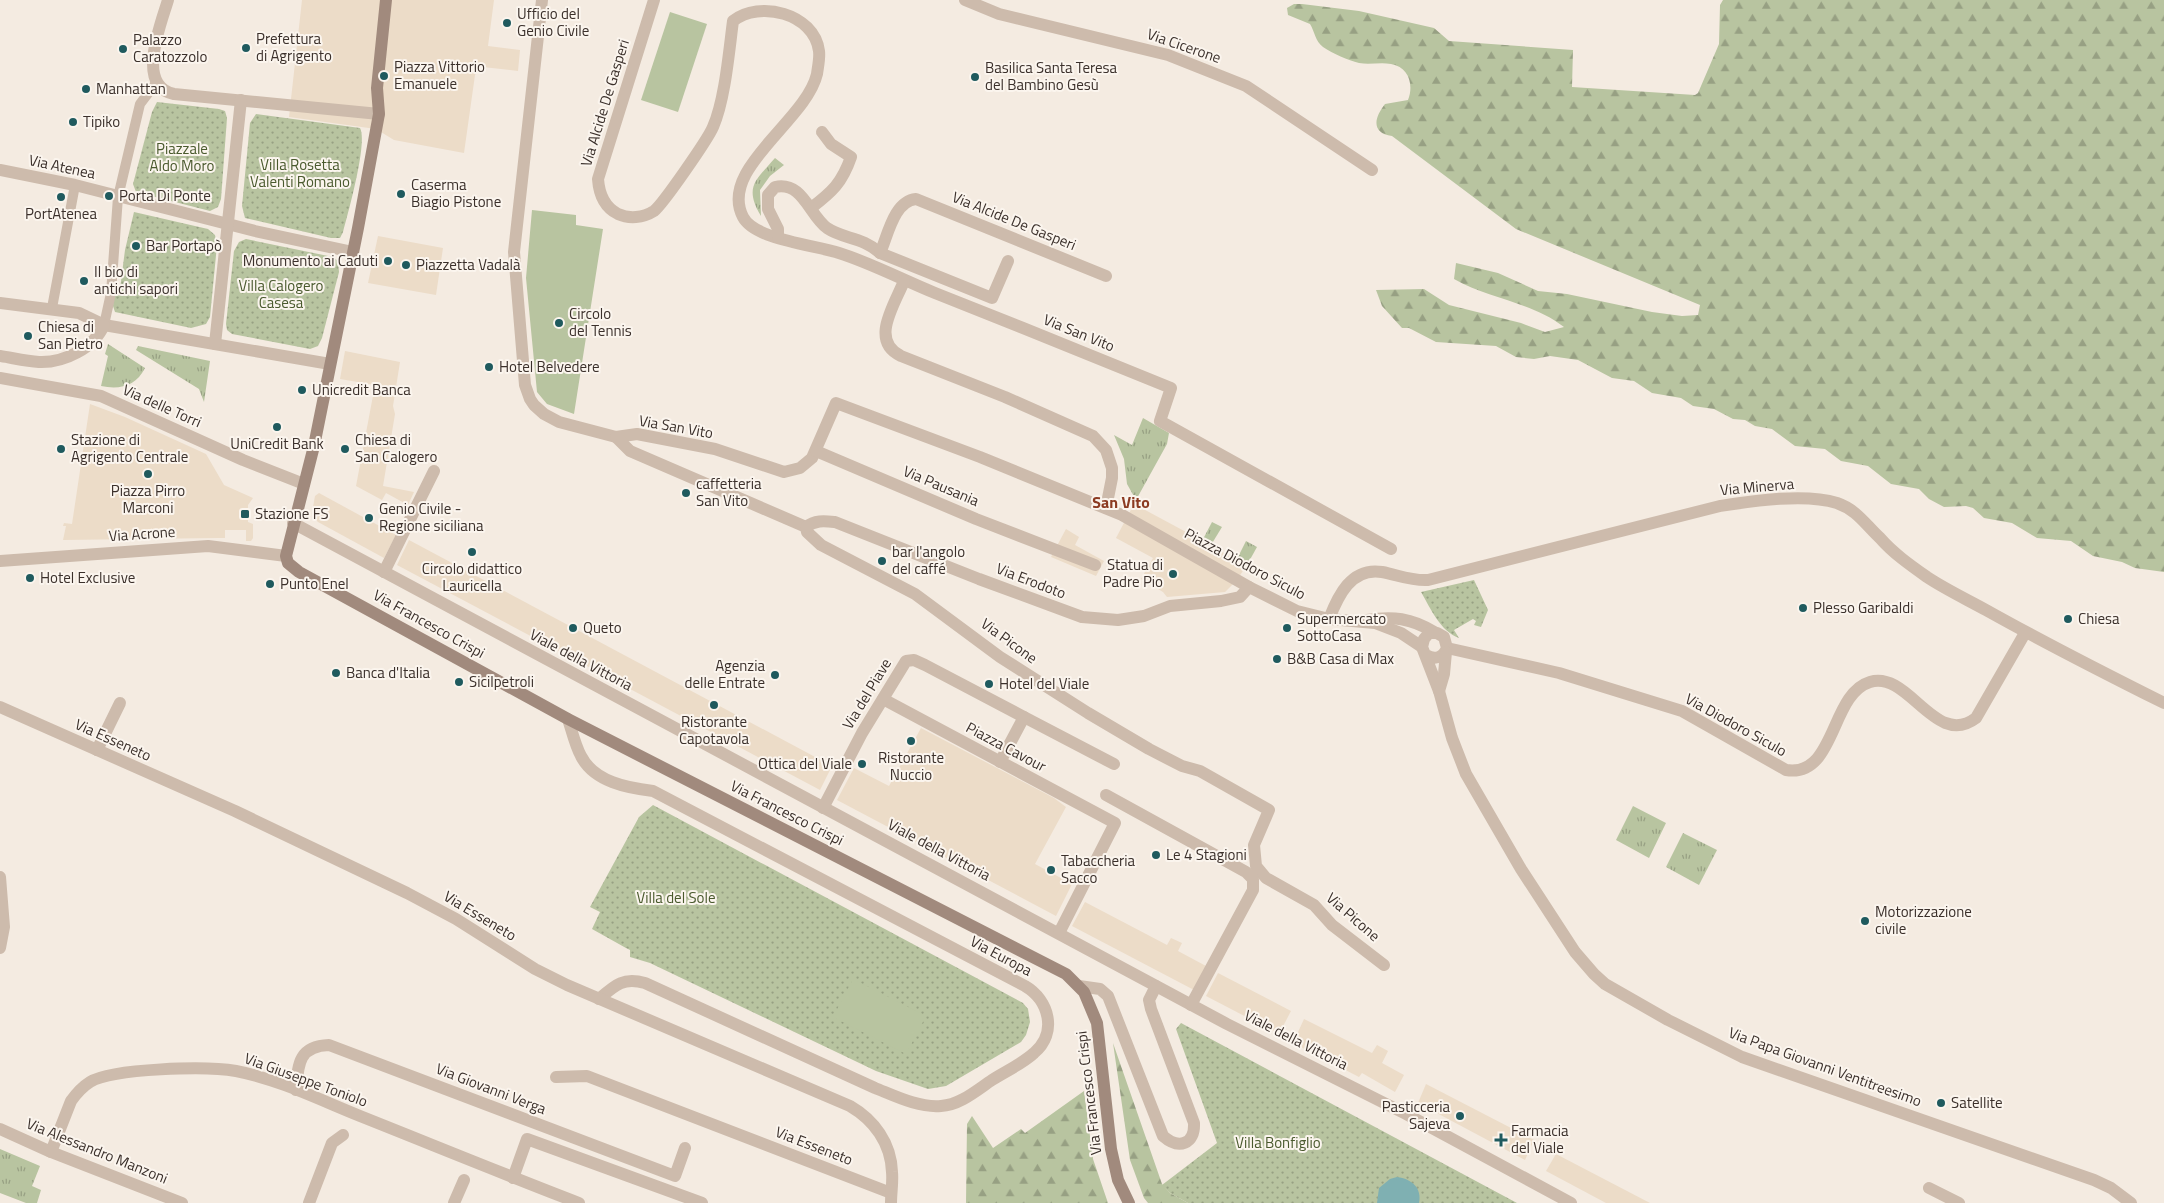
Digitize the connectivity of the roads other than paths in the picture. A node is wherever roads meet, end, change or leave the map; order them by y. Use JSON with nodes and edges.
{"nodes":[{"id":1,"x":168,"y":0,"type":"edge"},
{"id":2,"x":386,"y":0,"type":"edge"},
{"id":3,"x":542,"y":0,"type":"edge"},
{"id":4,"x":654,"y":0,"type":"edge"},
{"id":5,"x":966,"y":0,"type":"edge"},
{"id":6,"x":156,"y":83,"type":"junction"},
{"id":7,"x":241,"y":100,"type":"junction"},
{"id":8,"x":379,"y":114,"type":"junction"},
{"id":9,"x":822,"y":132,"type":"dead end"},
{"id":10,"x":0,"y":170,"type":"edge"},
{"id":11,"x":1372,"y":170,"type":"dead end"},
{"id":12,"x":75,"y":185,"type":"junction"},
{"id":13,"x":118,"y":196,"type":"junction"},
{"id":14,"x":811,"y":208,"type":"junction"},
{"id":15,"x":227,"y":224,"type":"junction"},
{"id":16,"x":778,"y":237,"type":"junction"},
{"id":17,"x":353,"y":252,"type":"junction"},
{"id":18,"x":880,"y":253,"type":"junction"},
{"id":19,"x":1008,"y":260,"type":"dead end"},
{"id":20,"x":1106,"y":276,"type":"dead end"},
{"id":21,"x":904,"y":280,"type":"junction"},
{"id":22,"x":0,"y":304,"type":"edge"},
{"id":23,"x":52,"y":308,"type":"junction"},
{"id":24,"x":104,"y":325,"type":"junction"},
{"id":25,"x":215,"y":344,"type":"junction"},
{"id":26,"x":0,"y":356,"type":"edge"},
{"id":27,"x":330,"y":364,"type":"junction"},
{"id":28,"x":0,"y":378,"type":"edge"},
{"id":29,"x":616,"y":437,"type":"junction"},
{"id":30,"x":816,"y":451,"type":"junction"},
{"id":31,"x":434,"y":471,"type":"dead end"},
{"id":32,"x":304,"y":484,"type":"junction"},
{"id":33,"x":1106,"y":508,"type":"junction"},
{"id":34,"x":1122,"y":515,"type":"joint"},
{"id":35,"x":293,"y":523,"type":"junction"},
{"id":36,"x":806,"y":527,"type":"junction"},
{"id":37,"x":1391,"y":549,"type":"dead end"},
{"id":38,"x":286,"y":556,"type":"junction"},
{"id":39,"x":0,"y":560,"type":"edge"},
{"id":40,"x":1095,"y":565,"type":"dead end"},
{"id":41,"x":384,"y":572,"type":"junction"},
{"id":42,"x":1249,"y":587,"type":"junction"},
{"id":43,"x":1329,"y":619,"type":"junction"},
{"id":44,"x":1360,"y":621,"type":"junction"},
{"id":45,"x":1434,"y":632,"type":"junction"},
{"id":46,"x":2025,"y":633,"type":"junction"},
{"id":47,"x":1446,"y":650,"type":"junction"},
{"id":48,"x":1424,"y":651,"type":"junction"},
{"id":49,"x":1439,"y":691,"type":"junction"},
{"id":50,"x":883,"y":699,"type":"junction"},
{"id":51,"x":120,"y":703,"type":"dead end"},
{"id":52,"x":2164,"y":703,"type":"edge"},
{"id":53,"x":0,"y":707,"type":"edge"},
{"id":54,"x":1024,"y":717,"type":"junction"},
{"id":55,"x":568,"y":719,"type":"junction"},
{"id":56,"x":97,"y":750,"type":"junction"},
{"id":57,"x":1000,"y":762,"type":"junction"},
{"id":58,"x":1114,"y":764,"type":"dead end"},
{"id":59,"x":1106,"y":795,"type":"dead end"},
{"id":60,"x":823,"y":808,"type":"junction"},
{"id":61,"x":0,"y":877,"type":"edge"},
{"id":62,"x":1060,"y":934,"type":"junction"},
{"id":63,"x":0,"y":948,"type":"edge"},
{"id":64,"x":1384,"y":965,"type":"dead end"},
{"id":65,"x":1079,"y":986,"type":"junction"},
{"id":66,"x":1156,"y":986,"type":"junction"},
{"id":67,"x":600,"y":999,"type":"junction"},
{"id":68,"x":1191,"y":1005,"type":"junction"},
{"id":69,"x":556,"y":1077,"type":"dead end"},
{"id":70,"x":296,"y":1090,"type":"junction"},
{"id":71,"x":0,"y":1129,"type":"edge"},
{"id":72,"x":343,"y":1135,"type":"dead end"},
{"id":73,"x":684,"y":1148,"type":"dead end"},
{"id":74,"x":51,"y":1152,"type":"junction"},
{"id":75,"x":513,"y":1178,"type":"junction"},
{"id":76,"x":464,"y":1180,"type":"dead end"},
{"id":77,"x":1929,"y":1188,"type":"dead end"},
{"id":78,"x":673,"y":1198,"type":"edge"},
{"id":79,"x":891,"y":1198,"type":"edge"},
{"id":80,"x":182,"y":1203,"type":"edge"},
{"id":81,"x":310,"y":1203,"type":"edge"},
{"id":82,"x":454,"y":1203,"type":"edge"},
{"id":83,"x":579,"y":1203,"type":"edge"},
{"id":84,"x":702,"y":1203,"type":"edge"},
{"id":85,"x":1129,"y":1203,"type":"edge"},
{"id":86,"x":1571,"y":1203,"type":"edge"},
{"id":87,"x":1958,"y":1203,"type":"edge"},
{"id":88,"x":2131,"y":1203,"type":"edge"}],
"edges":[{"from":1,"to":6,"type":"street"},
{"from":2,"to":8,"type":"main road"},
{"from":3,"to":29,"type":"street","name":"Via San Vito"},
{"from":4,"to":16,"type":"street","name":"Via Alcide De Gasperi"},
{"from":5,"to":11,"type":"street","name":"Via Cicerone"},
{"from":6,"to":7,"type":"street"},
{"from":6,"to":13,"type":"street"},
{"from":7,"to":8,"type":"street"},
{"from":7,"to":15,"type":"street"},
{"from":8,"to":17,"type":"main road"},
{"from":9,"to":14,"type":"street"},
{"from":10,"to":12,"type":"street","name":"Via Atenea"},
{"from":12,"to":13,"type":"street","name":"Via Atenea"},
{"from":12,"to":23,"type":"street"},
{"from":13,"to":15,"type":"street"},
{"from":13,"to":24,"type":"street"},
{"from":14,"to":16,"type":"street"},
{"from":14,"to":18,"type":"street"},
{"from":15,"to":17,"type":"street"},
{"from":15,"to":25,"type":"street"},
{"from":16,"to":21,"type":"street","name":"Via Alcide De Gasperi"},
{"from":17,"to":27,"type":"main road"},
{"from":18,"to":19,"type":"street"},
{"from":18,"to":20,"type":"street","name":"Via Alcide De Gasperi"},
{"from":21,"to":33,"type":"street"},
{"from":21,"to":37,"type":"street","name":"Via San Vito"},
{"from":22,"to":23,"type":"street"},
{"from":23,"to":24,"type":"street"},
{"from":24,"to":25,"type":"street"},
{"from":24,"to":26,"type":"street"},
{"from":25,"to":27,"type":"street"},
{"from":27,"to":32,"type":"main road"},
{"from":28,"to":32,"type":"street","name":"Via delle Torri"},
{"from":29,"to":30,"type":"street","name":"Via San Vito"},
{"from":29,"to":36,"type":"street","name":"Via Picone"},
{"from":30,"to":33,"type":"street","name":"Via San Vito"},
{"from":30,"to":40,"type":"street","name":"Via Pausania"},
{"from":31,"to":41,"type":"street"},
{"from":32,"to":35,"type":"main road"},
{"from":33,"to":34,"type":"street","name":"Via San Vito"},
{"from":34,"to":42,"type":"street","name":"Piazza Diodoro Siculo"},
{"from":35,"to":38,"type":"main road"},
{"from":35,"to":41,"type":"street","name":"Viale della Vittoria"},
{"from":36,"to":42,"type":"street","name":"Via Erodoto"},
{"from":36,"to":64,"type":"street","name":"Via Picone"},
{"from":38,"to":39,"type":"street","name":"Via Acrone"},
{"from":38,"to":55,"type":"main road","name":"Via Francesco Crispi"},
{"from":41,"to":60,"type":"street","name":"Viale della Vittoria"},
{"from":42,"to":43,"type":"street","name":"Piazza Diodoro Siculo"},
{"from":43,"to":44,"type":"street","name":"Piazza Diodoro Siculo"},
{"from":43,"to":46,"type":"street","name":"Via Minerva"},
{"from":44,"to":45,"type":"street"},
{"from":44,"to":48,"type":"street"},
{"from":45,"to":47,"type":"street"},
{"from":45,"to":48,"type":"street"},
{"from":46,"to":47,"type":"street","name":"Via Diodoro Siculo"},
{"from":46,"to":52,"type":"street","name":"Via Minerva"},
{"from":47,"to":48,"type":"street"},
{"from":47,"to":49,"type":"street"},
{"from":48,"to":49,"type":"street","name":"Via Papa Giovanni Ventitreesimo"},
{"from":49,"to":88,"type":"street","name":"Via Papa Giovanni Ventitreesimo"},
{"from":50,"to":54,"type":"street","name":"Via del Piave"},
{"from":50,"to":57,"type":"street","name":"Piazza Cavour"},
{"from":50,"to":60,"type":"street","name":"Via del Piave"},
{"from":51,"to":56,"type":"street"},
{"from":53,"to":56,"type":"street","name":"Via Esseneto"},
{"from":54,"to":57,"type":"street"},
{"from":54,"to":58,"type":"street","name":"Via del Piave"},
{"from":55,"to":65,"type":"main road","name":"Via Francesco Crispi"},
{"from":55,"to":67,"type":"street","name":"Via Europa"},
{"from":56,"to":67,"type":"street","name":"Via Esseneto"},
{"from":57,"to":62,"type":"street","name":"Piazza Cavour"},
{"from":59,"to":68,"type":"street"},
{"from":60,"to":62,"type":"street","name":"Viale della Vittoria"},
{"from":61,"to":63,"type":"street"},
{"from":62,"to":66,"type":"street","name":"Viale della Vittoria"},
{"from":65,"to":66,"type":"street"},
{"from":65,"to":85,"type":"main road","name":"Via Francesco Crispi"},
{"from":66,"to":68,"type":"street","name":"Viale della Vittoria"},
{"from":67,"to":79,"type":"street","name":"Via Esseneto"},
{"from":68,"to":86,"type":"street","name":"Viale della Vittoria"},
{"from":69,"to":79,"type":"street","name":"Via Esseneto"},
{"from":70,"to":73,"type":"street","name":"Via Giovanni Verga"},
{"from":70,"to":74,"type":"street","name":"Via Giuseppe Toniolo"},
{"from":70,"to":75,"type":"street","name":"Via Giuseppe Toniolo"},
{"from":71,"to":74,"type":"street","name":"Via Alessandro Manzoni"},
{"from":72,"to":81,"type":"street"},
{"from":74,"to":80,"type":"street","name":"Via Alessandro Manzoni"},
{"from":75,"to":78,"type":"street"},
{"from":75,"to":83,"type":"street","name":"Via Giuseppe Toniolo"},
{"from":76,"to":82,"type":"street"},
{"from":77,"to":87,"type":"street"},
{"from":78,"to":84,"type":"street"}]}
